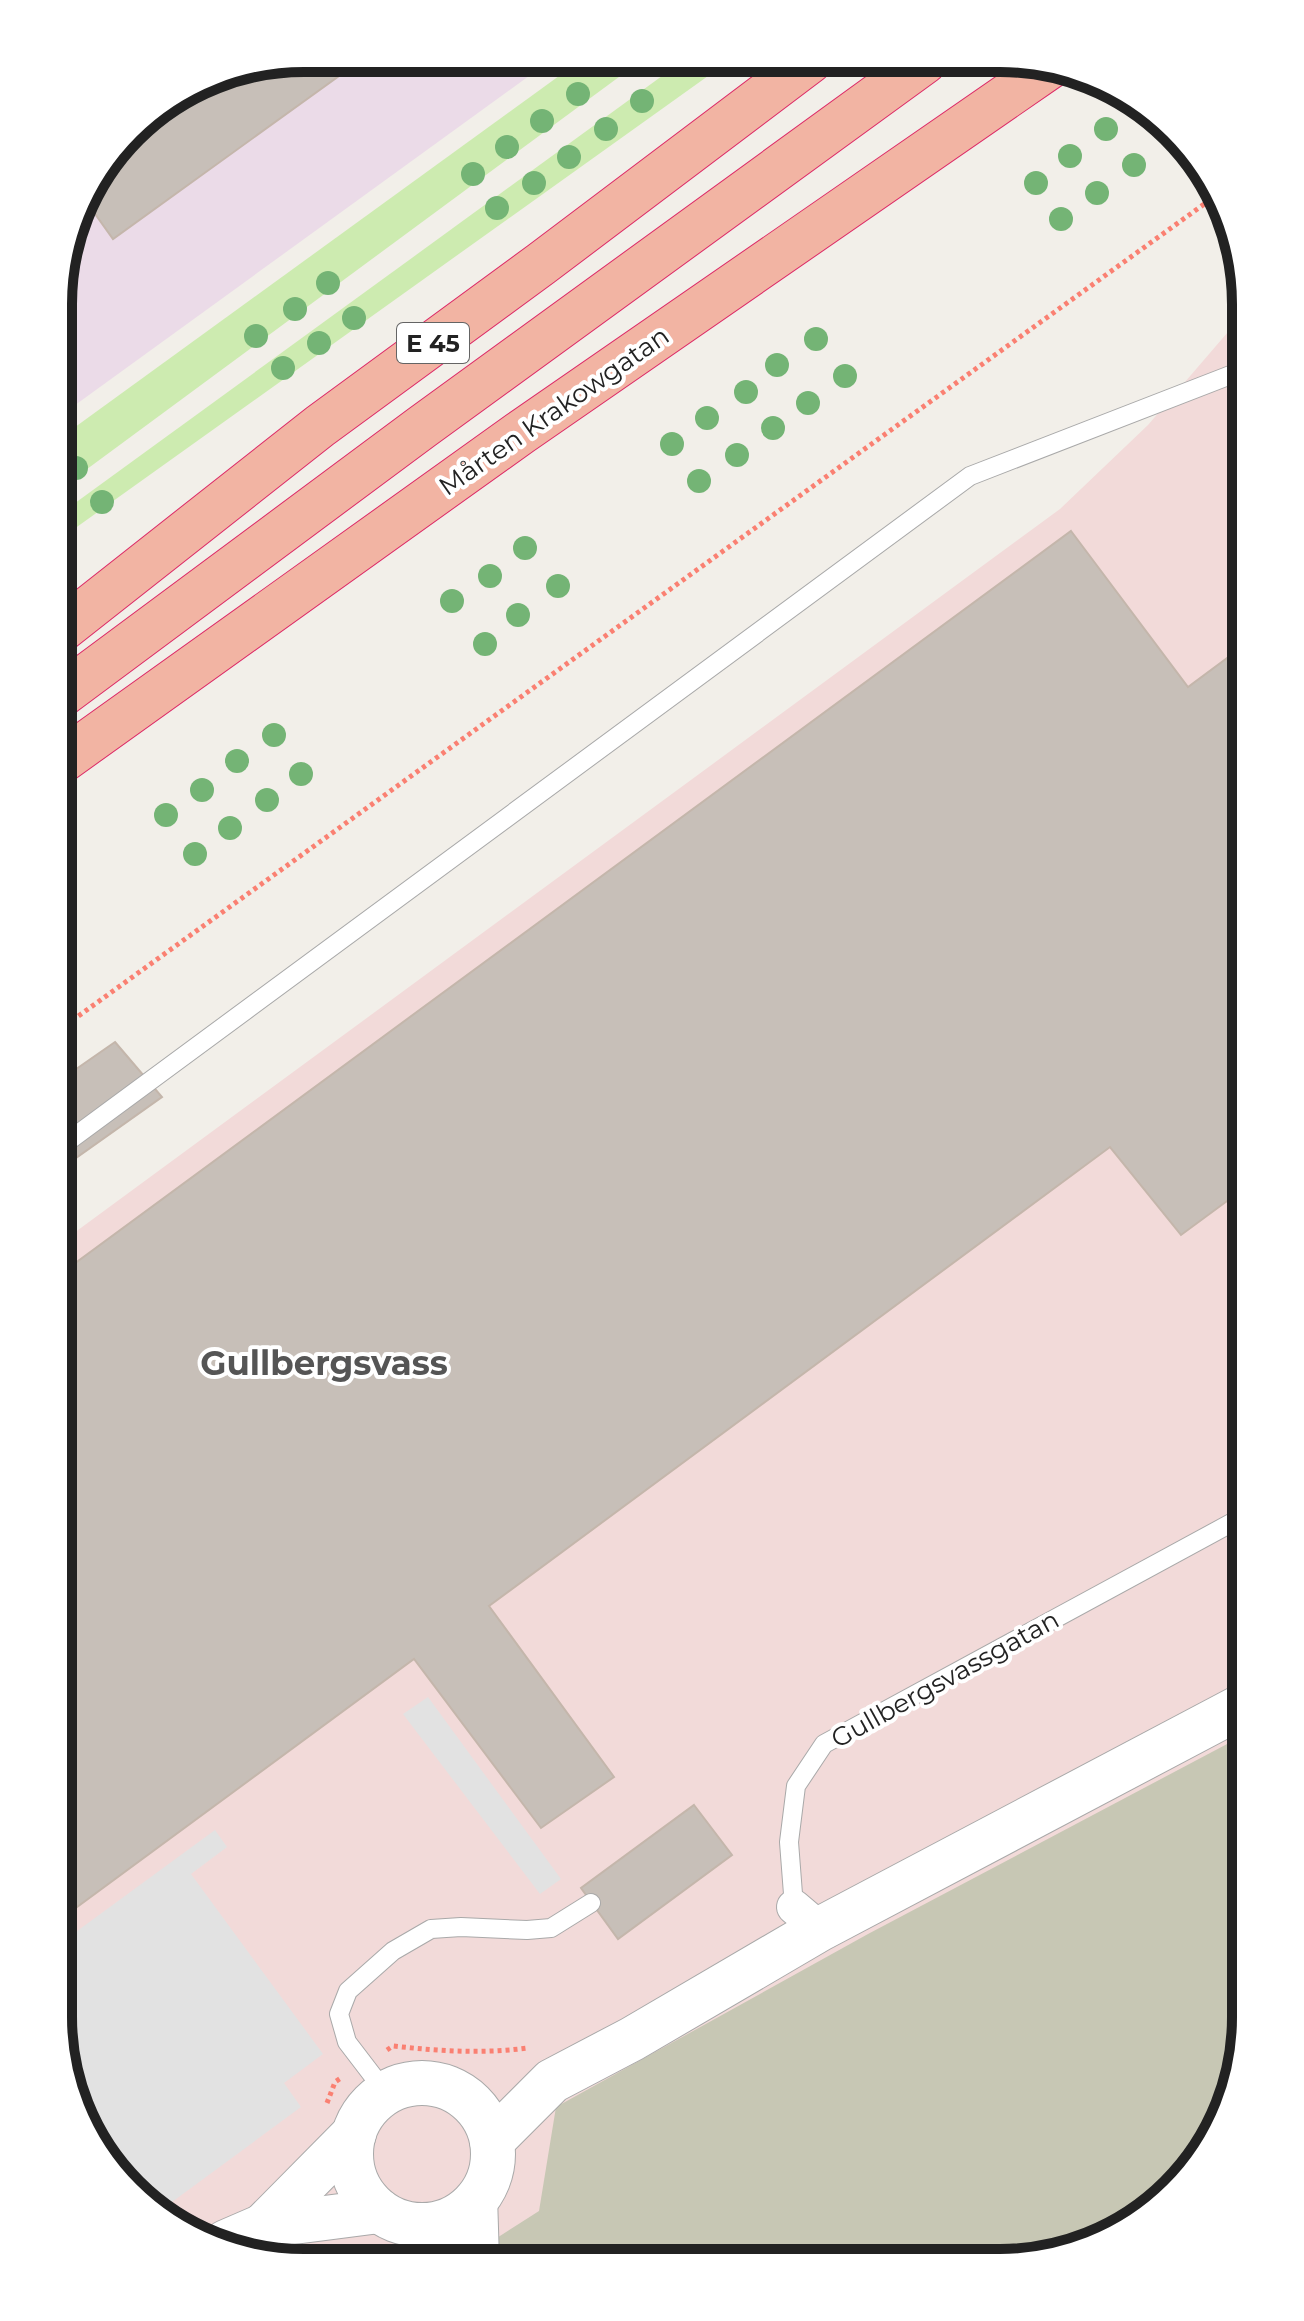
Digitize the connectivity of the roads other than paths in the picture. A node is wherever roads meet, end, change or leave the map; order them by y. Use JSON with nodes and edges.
{"nodes":[{"id":1,"x":795,"y":72,"type":"edge"},
{"id":2,"x":910,"y":72,"type":"edge"},
{"id":3,"x":1038,"y":75,"type":"edge"},
{"id":4,"x":1232,"y":374,"type":"edge"},
{"id":5,"x":72,"y":622,"type":"edge"},
{"id":6,"x":72,"y":687,"type":"edge"},
{"id":7,"x":100,"y":733,"type":"junction"},
{"id":8,"x":72,"y":753,"type":"edge"},
{"id":9,"x":72,"y":763,"type":"edge"},
{"id":10,"x":72,"y":1138,"type":"edge"},
{"id":11,"x":1232,"y":1523,"type":"edge"},
{"id":12,"x":1232,"y":1711,"type":"edge"},
{"id":13,"x":591,"y":1903,"type":"dead end"},
{"id":14,"x":807,"y":1918,"type":"junction"},
{"id":15,"x":543,"y":2064,"type":"junction"},
{"id":16,"x":374,"y":2078,"type":"junction"},
{"id":17,"x":451,"y":2089,"type":"junction"},
{"id":18,"x":339,"y":2124,"type":"junction"},
{"id":19,"x":492,"y":2141,"type":"junction"},
{"id":20,"x":480,"y":2196,"type":"junction"},
{"id":21,"x":379,"y":2211,"type":"junction"},
{"id":22,"x":421,"y":2225,"type":"junction"},
{"id":23,"x":245,"y":2234,"type":"edge"},
{"id":24,"x":455,"y":2249,"type":"edge"},
{"id":25,"x":482,"y":2249,"type":"edge"}],
"edges":[{"from":1,"to":5,"type":"highway","number":"E 45"},
{"from":2,"to":6,"type":"highway"},
{"from":3,"to":7,"type":"highway","name":"Mårten Krakowgatan"},
{"from":4,"to":10,"type":"lane"},
{"from":7,"to":8,"type":"highway","name":"Mårten Krakowgatan"},
{"from":7,"to":9,"type":"highway"},
{"from":11,"to":14,"type":"lane","name":"Gullbergsvassgatan"},
{"from":12,"to":14,"type":"street"},
{"from":13,"to":16,"type":"lane"},
{"from":14,"to":15,"type":"street"},
{"from":15,"to":17,"type":"street"},
{"from":15,"to":19,"type":"street"},
{"from":16,"to":17,"type":"street"},
{"from":16,"to":18,"type":"street"},
{"from":17,"to":19,"type":"street"},
{"from":18,"to":21,"type":"street"},
{"from":18,"to":23,"type":"street"},
{"from":19,"to":20,"type":"street"},
{"from":20,"to":22,"type":"street"},
{"from":20,"to":25,"type":"street"},
{"from":21,"to":22,"type":"street"},
{"from":21,"to":23,"type":"street"},
{"from":22,"to":24,"type":"street"}]}
